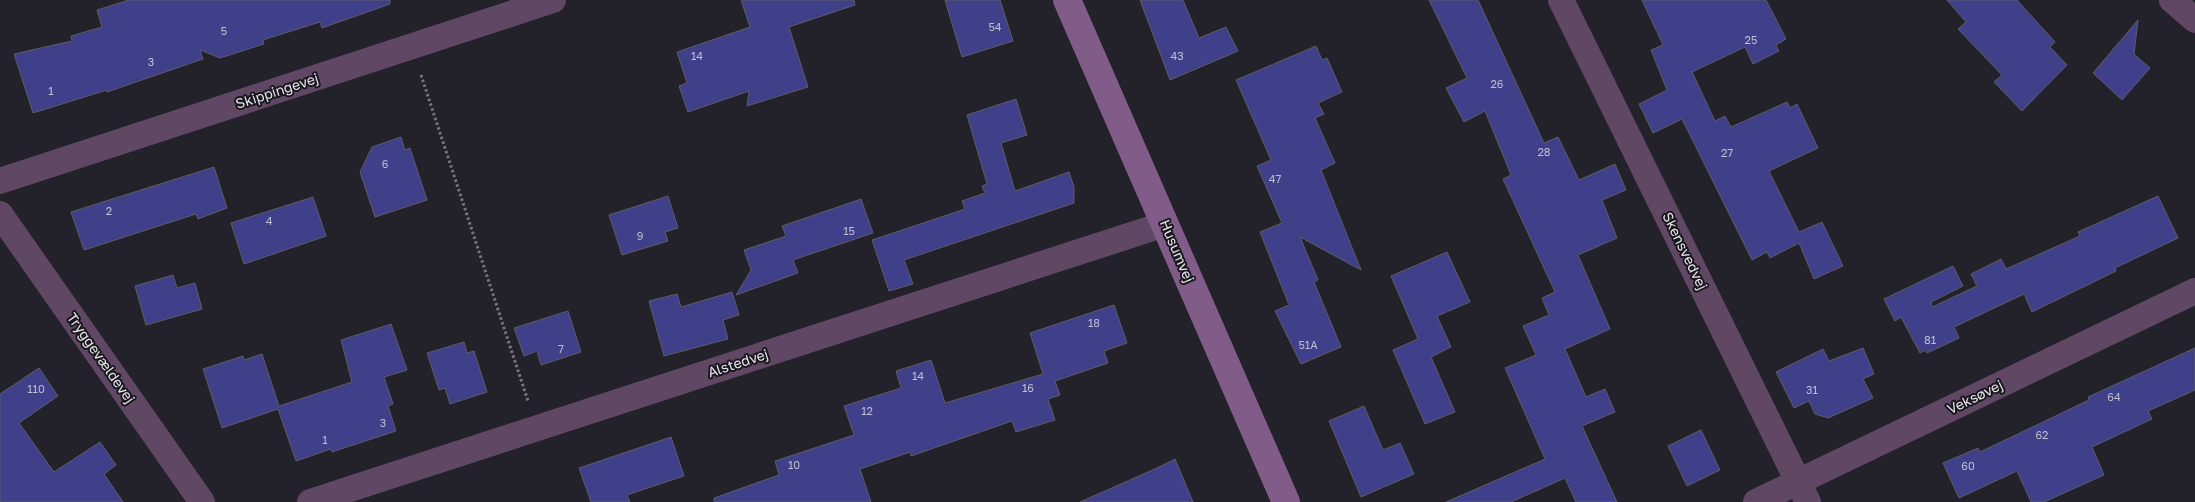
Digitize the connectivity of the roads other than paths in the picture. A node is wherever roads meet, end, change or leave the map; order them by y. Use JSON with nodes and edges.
{"nodes":[{"id":1,"x":554,"y":0,"type":"edge"},
{"id":2,"x":1068,"y":0,"type":"edge"},
{"id":3,"x":1561,"y":0,"type":"edge"},
{"id":4,"x":2172,"y":0,"type":"edge"},
{"id":5,"x":2195,"y":20,"type":"edge"},
{"id":6,"x":0,"y":181,"type":"edge"},
{"id":7,"x":0,"y":214,"type":"edge"},
{"id":8,"x":1165,"y":224,"type":"junction"},
{"id":9,"x":2195,"y":291,"type":"edge"},
{"id":10,"x":1804,"y":492,"type":"edge"},
{"id":11,"x":202,"y":502,"type":"edge"},
{"id":12,"x":310,"y":502,"type":"edge"},
{"id":13,"x":1286,"y":502,"type":"edge"},
{"id":14,"x":1756,"y":502,"type":"edge"}],
"edges":[{"from":1,"to":6,"type":"street","name":"Skippingevej"},
{"from":2,"to":8,"type":"street","name":"Husumvej"},
{"from":3,"to":10,"type":"street","name":"Skensvedvej"},
{"from":4,"to":5,"type":"street"},
{"from":7,"to":11,"type":"street","name":"Tryggevældevej"},
{"from":8,"to":12,"type":"street","name":"Alstedvej"},
{"from":8,"to":13,"type":"street","name":"Husumvej"},
{"from":9,"to":10,"type":"street","name":"Veksøvej"},
{"from":10,"to":14,"type":"street","name":"Veksøvej"}]}
